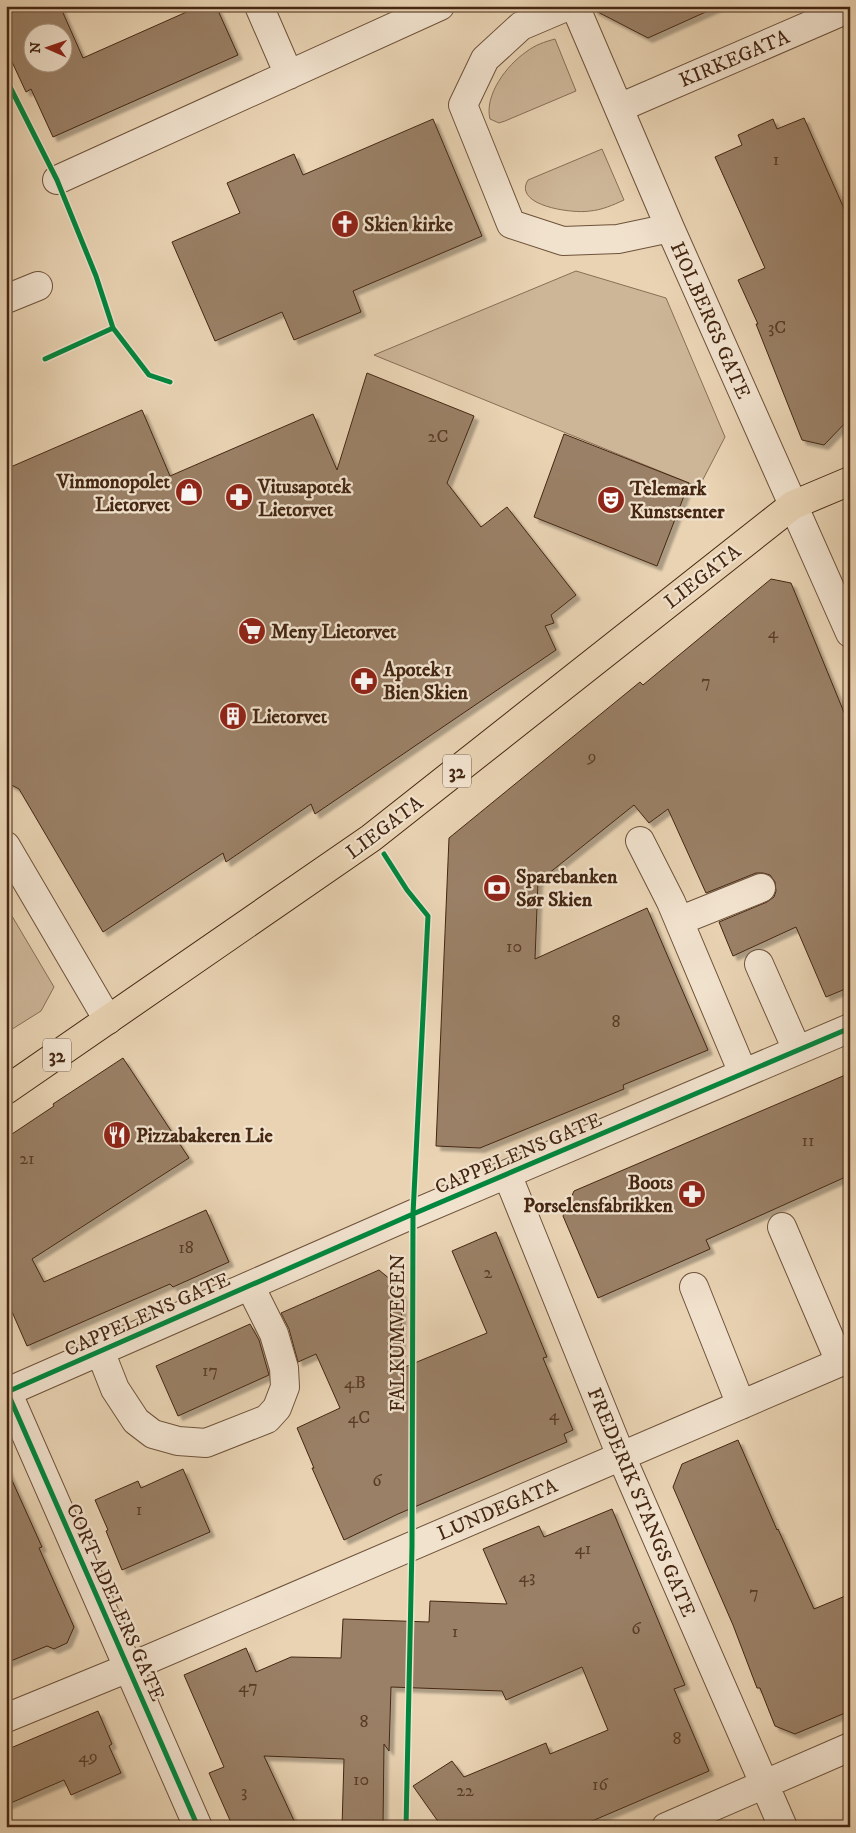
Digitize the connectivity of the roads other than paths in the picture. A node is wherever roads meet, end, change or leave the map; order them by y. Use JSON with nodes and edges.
{"nodes":[{"id":1,"x":259,"y":6,"type":"edge"},
{"id":2,"x":440,"y":6,"type":"edge"},
{"id":3,"x":568,"y":6,"type":"edge"},
{"id":4,"x":575,"y":6,"type":"edge"},
{"id":5,"x":850,"y":8,"type":"edge"},
{"id":6,"x":289,"y":75,"type":"junction"},
{"id":7,"x":618,"y":108,"type":"junction"},
{"id":8,"x":57,"y":180,"type":"dead end"},
{"id":9,"x":670,"y":228,"type":"junction"},
{"id":10,"x":38,"y":286,"type":"dead end"},
{"id":11,"x":6,"y":299,"type":"edge"},
{"id":12,"x":850,"y":481,"type":"edge"},
{"id":13,"x":794,"y":505,"type":"junction"},
{"id":14,"x":850,"y":633,"type":"edge"},
{"id":15,"x":640,"y":841,"type":"dead end"},
{"id":16,"x":6,"y":846,"type":"edge"},
{"id":17,"x":761,"y":888,"type":"dead end"},
{"id":18,"x":679,"y":921,"type":"junction"},
{"id":19,"x":759,"y":964,"type":"dead end"},
{"id":20,"x":108,"y":1020,"type":"junction"},
{"id":21,"x":850,"y":1028,"type":"edge"},
{"id":22,"x":796,"y":1050,"type":"junction"},
{"id":23,"x":742,"y":1074,"type":"junction"},
{"id":24,"x":6,"y":1090,"type":"edge"},
{"id":25,"x":507,"y":1174,"type":"junction"},
{"id":26,"x":782,"y":1227,"type":"dead end"},
{"id":27,"x":250,"y":1286,"type":"junction"},
{"id":28,"x":694,"y":1287,"type":"dead end"},
{"id":29,"x":100,"y":1352,"type":"junction"},
{"id":30,"x":845,"y":1360,"type":"edge"},
{"id":31,"x":7,"y":1390,"type":"edge"},
{"id":32,"x":741,"y":1405,"type":"junction"},
{"id":33,"x":621,"y":1456,"type":"junction"},
{"id":34,"x":128,"y":1668,"type":"junction"},
{"id":35,"x":6,"y":1718,"type":"edge"},
{"id":36,"x":850,"y":1747,"type":"edge"},
{"id":37,"x":764,"y":1784,"type":"junction"},
{"id":38,"x":198,"y":1827,"type":"edge"},
{"id":39,"x":666,"y":1827,"type":"edge"},
{"id":40,"x":783,"y":1827,"type":"edge"}],
"edges":[{"from":1,"to":6,"type":"street"},
{"from":2,"to":6,"type":"street"},
{"from":3,"to":9,"type":"street"},
{"from":4,"to":7,"type":"street","name":"HOLBERGS GATE"},
{"from":5,"to":7,"type":"street","name":"KIRKEGATA"},
{"from":6,"to":8,"type":"street"},
{"from":7,"to":9,"type":"street","name":"HOLBERGS GATE"},
{"from":9,"to":13,"type":"street","name":"HOLBERGS GATE"},
{"from":10,"to":11,"type":"street"},
{"from":12,"to":13,"type":"main road","number":"32"},
{"from":13,"to":14,"type":"street","name":"HOLBERGS GATE"},
{"from":13,"to":20,"type":"main road","name":"LIEGATA","number":"32"},
{"from":15,"to":18,"type":"street"},
{"from":16,"to":20,"type":"street"},
{"from":17,"to":18,"type":"street"},
{"from":18,"to":23,"type":"street"},
{"from":19,"to":22,"type":"street"},
{"from":20,"to":24,"type":"main road","name":"LIEGATA","number":"32"},
{"from":21,"to":22,"type":"street","name":"CAPPELENS GATE"},
{"from":22,"to":23,"type":"street","name":"CAPPELENS GATE"},
{"from":23,"to":25,"type":"street","name":"CAPPELENS GATE"},
{"from":25,"to":27,"type":"street","name":"CAPPELENS GATE"},
{"from":25,"to":33,"type":"street","name":"FREDERIK STANGS GATE"},
{"from":26,"to":30,"type":"street"},
{"from":27,"to":29,"type":"street","name":"CAPPELENS GATE"},
{"from":27,"to":29,"type":"street"},
{"from":28,"to":32,"type":"street"},
{"from":29,"to":31,"type":"street","name":"CAPPELENS GATE"},
{"from":30,"to":32,"type":"street","name":"LUNDEGATA"},
{"from":31,"to":34,"type":"street","name":"CORT ADELERS GATE"},
{"from":32,"to":33,"type":"street","name":"LUNDEGATA"},
{"from":33,"to":34,"type":"street","name":"LUNDEGATA"},
{"from":33,"to":37,"type":"street","name":"FREDERIK STANGS GATE"},
{"from":34,"to":35,"type":"street","name":"LUNDEGATA"},
{"from":34,"to":38,"type":"street","name":"CORT ADELERS GATE"},
{"from":36,"to":37,"type":"street"},
{"from":37,"to":39,"type":"street"},
{"from":37,"to":40,"type":"street","name":"FREDERIK STANGS GATE"}]}
